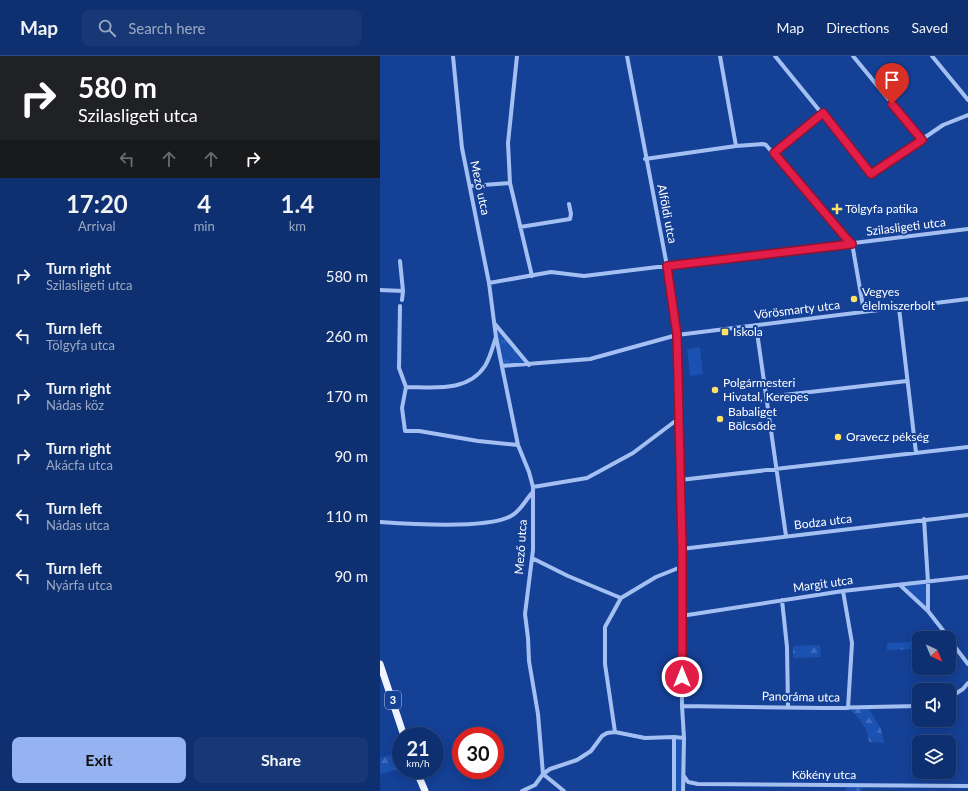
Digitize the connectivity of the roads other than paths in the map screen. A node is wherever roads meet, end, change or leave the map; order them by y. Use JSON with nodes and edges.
{"nodes":[{"id":1,"x":454,"y":56,"type":"edge"},
{"id":2,"x":517,"y":56,"type":"edge"},
{"id":3,"x":627,"y":56,"type":"edge"},
{"id":4,"x":720,"y":56,"type":"edge"},
{"id":5,"x":776,"y":56,"type":"edge"},
{"id":6,"x":853,"y":56,"type":"edge"},
{"id":7,"x":932,"y":56,"type":"edge"},
{"id":8,"x":968,"y":100,"type":"edge"},
{"id":9,"x":823,"y":113,"type":"junction"},
{"id":10,"x":968,"y":115,"type":"edge"},
{"id":11,"x":922,"y":140,"type":"junction"},
{"id":12,"x":736,"y":146,"type":"junction"},
{"id":13,"x":774,"y":153,"type":"junction"},
{"id":14,"x":645,"y":159,"type":"junction"},
{"id":15,"x":510,"y":183,"type":"junction"},
{"id":16,"x":470,"y":186,"type":"junction"},
{"id":17,"x":569,"y":204,"type":"dead end"},
{"id":18,"x":520,"y":227,"type":"junction"},
{"id":19,"x":968,"y":229,"type":"edge"},
{"id":20,"x":852,"y":244,"type":"junction"},
{"id":21,"x":400,"y":261,"type":"dead end"},
{"id":22,"x":667,"y":266,"type":"junction"},
{"id":23,"x":532,"y":276,"type":"junction"},
{"id":24,"x":489,"y":283,"type":"junction"},
{"id":25,"x":380,"y":290,"type":"edge"},
{"id":26,"x":403,"y":290,"type":"junction"},
{"id":27,"x":968,"y":299,"type":"edge"},
{"id":28,"x":402,"y":300,"type":"dead end"},
{"id":29,"x":400,"y":306,"type":"dead end"},
{"id":30,"x":899,"y":308,"type":"junction"},
{"id":31,"x":864,"y":312,"type":"junction"},
{"id":32,"x":494,"y":324,"type":"junction"},
{"id":33,"x":756,"y":325,"type":"junction"},
{"id":34,"x":677,"y":335,"type":"junction"},
{"id":35,"x":496,"y":337,"type":"junction"},
{"id":36,"x":528,"y":365,"type":"junction"},
{"id":37,"x":502,"y":366,"type":"junction"},
{"id":38,"x":907,"y":382,"type":"junction"},
{"id":39,"x":406,"y":387,"type":"junction"},
{"id":40,"x":766,"y":397,"type":"junction"},
{"id":41,"x":678,"y":420,"type":"junction"},
{"id":42,"x":518,"y":445,"type":"junction"},
{"id":43,"x":968,"y":447,"type":"edge"},
{"id":44,"x":916,"y":453,"type":"junction"},
{"id":45,"x":776,"y":469,"type":"junction"},
{"id":46,"x":680,"y":480,"type":"junction"},
{"id":47,"x":533,"y":487,"type":"junction"},
{"id":48,"x":533,"y":492,"type":"junction"},
{"id":49,"x":968,"y":515,"type":"edge"},
{"id":50,"x":924,"y":520,"type":"junction"},
{"id":51,"x":380,"y":522,"type":"edge"},
{"id":52,"x":786,"y":536,"type":"junction"},
{"id":53,"x":682,"y":549,"type":"junction"},
{"id":54,"x":532,"y":558,"type":"junction"},
{"id":55,"x":681,"y":566,"type":"junction"},
{"id":56,"x":968,"y":577,"type":"edge"},
{"id":57,"x":928,"y":582,"type":"junction"},
{"id":58,"x":900,"y":586,"type":"junction"},
{"id":59,"x":843,"y":591,"type":"junction"},
{"id":60,"x":621,"y":598,"type":"junction"},
{"id":61,"x":782,"y":600,"type":"junction"},
{"id":62,"x":928,"y":610,"type":"junction"},
{"id":63,"x":681,"y":616,"type":"junction"},
{"id":64,"x":944,"y":631,"type":"edge"},
{"id":65,"x":956,"y":648,"type":"edge"},
{"id":66,"x":380,"y":664,"type":"edge"},
{"id":67,"x":968,"y":664,"type":"edge"},
{"id":68,"x":968,"y":683,"type":"edge"},
{"id":69,"x":956,"y":694,"type":"edge"},
{"id":70,"x":682,"y":706,"type":"junction"},
{"id":71,"x":788,"y":706,"type":"junction"},
{"id":72,"x":912,"y":706,"type":"edge"},
{"id":73,"x":848,"y":708,"type":"junction"},
{"id":74,"x":401,"y":727,"type":"edge"},
{"id":75,"x":615,"y":732,"type":"junction"},
{"id":76,"x":674,"y":737,"type":"junction"},
{"id":77,"x":684,"y":738,"type":"junction"},
{"id":78,"x":542,"y":774,"type":"junction"},
{"id":79,"x":683,"y":776,"type":"junction"},
{"id":80,"x":420,"y":779,"type":"edge"},
{"id":81,"x":968,"y":786,"type":"edge"},
{"id":82,"x":425,"y":791,"type":"edge"},
{"id":83,"x":522,"y":791,"type":"edge"},
{"id":84,"x":564,"y":791,"type":"edge"},
{"id":85,"x":674,"y":791,"type":"edge"},
{"id":86,"x":683,"y":791,"type":"edge"}],
"edges":[{"from":1,"to":16,"type":"street","name":"Mező utca"},
{"from":2,"to":15,"type":"street"},
{"from":3,"to":14,"type":"street","name":"Alföldi utca"},
{"from":4,"to":12,"type":"street"},
{"from":5,"to":9,"type":"street"},
{"from":6,"to":11,"type":"street"},
{"from":7,"to":8,"type":"street"},
{"from":9,"to":11,"type":"street"},
{"from":9,"to":13,"type":"street"},
{"from":10,"to":11,"type":"street"},
{"from":12,"to":13,"type":"street"},
{"from":12,"to":14,"type":"street"},
{"from":13,"to":20,"type":"street"},
{"from":14,"to":22,"type":"street","name":"Alföldi utca"},
{"from":15,"to":16,"type":"street"},
{"from":15,"to":18,"type":"street"},
{"from":16,"to":24,"type":"street","name":"Mező utca"},
{"from":17,"to":18,"type":"street"},
{"from":18,"to":23,"type":"street"},
{"from":19,"to":20,"type":"street","name":"Szilasligeti utca"},
{"from":20,"to":22,"type":"street","name":"Szilasligeti utca"},
{"from":20,"to":31,"type":"street"},
{"from":21,"to":26,"type":"street"},
{"from":22,"to":23,"type":"street","name":"Szilasligeti utca"},
{"from":22,"to":34,"type":"street","name":"Alföldi utca"},
{"from":23,"to":24,"type":"street","name":"Szilasligeti utca"},
{"from":24,"to":32,"type":"street","name":"Mező utca"},
{"from":25,"to":26,"type":"street"},
{"from":26,"to":28,"type":"street"},
{"from":27,"to":30,"type":"street","name":"Vörösmarty utca"},
{"from":29,"to":39,"type":"street"},
{"from":30,"to":31,"type":"street","name":"Vörösmarty utca"},
{"from":30,"to":38,"type":"street"},
{"from":31,"to":33,"type":"street","name":"Vörösmarty utca"},
{"from":32,"to":35,"type":"street","name":"Mező utca"},
{"from":32,"to":36,"type":"street"},
{"from":33,"to":34,"type":"street","name":"Vörösmarty utca"},
{"from":33,"to":40,"type":"street"},
{"from":34,"to":36,"type":"street","name":"Vörösmarty utca"},
{"from":34,"to":41,"type":"street","name":"Alföldi utca"},
{"from":35,"to":37,"type":"street","name":"Mező utca"},
{"from":35,"to":39,"type":"street"},
{"from":36,"to":37,"type":"street","name":"Vörösmarty utca"},
{"from":37,"to":42,"type":"street","name":"Mező utca"},
{"from":38,"to":40,"type":"street"},
{"from":38,"to":44,"type":"street"},
{"from":39,"to":42,"type":"street"},
{"from":40,"to":45,"type":"street"},
{"from":41,"to":46,"type":"street","name":"Alföldi utca"},
{"from":41,"to":47,"type":"street"},
{"from":42,"to":47,"type":"street","name":"Mező utca"},
{"from":43,"to":44,"type":"street"},
{"from":44,"to":45,"type":"street"},
{"from":45,"to":46,"type":"street"},
{"from":45,"to":52,"type":"street"},
{"from":46,"to":53,"type":"street","name":"Alföldi utca"},
{"from":47,"to":48,"type":"street","name":"Mező utca"},
{"from":48,"to":51,"type":"street"},
{"from":48,"to":54,"type":"street","name":"Mező utca"},
{"from":49,"to":50,"type":"street","name":"Bodza utca"},
{"from":50,"to":52,"type":"street","name":"Bodza utca"},
{"from":50,"to":57,"type":"street"},
{"from":52,"to":53,"type":"street","name":"Bodza utca"},
{"from":53,"to":55,"type":"street","name":"Alföldi utca"},
{"from":54,"to":60,"type":"street"},
{"from":54,"to":78,"type":"street","name":"Mező utca"},
{"from":55,"to":60,"type":"street"},
{"from":55,"to":63,"type":"street","name":"Alföldi utca"},
{"from":56,"to":57,"type":"street","name":"Margit utca"},
{"from":57,"to":58,"type":"street","name":"Margit utca"},
{"from":57,"to":62,"type":"street"},
{"from":58,"to":59,"type":"street","name":"Margit utca"},
{"from":58,"to":62,"type":"street"},
{"from":59,"to":61,"type":"street","name":"Margit utca"},
{"from":59,"to":73,"type":"street"},
{"from":60,"to":75,"type":"street"},
{"from":61,"to":63,"type":"street","name":"Margit utca"},
{"from":61,"to":71,"type":"street"},
{"from":62,"to":64,"type":"street"},
{"from":63,"to":70,"type":"street","name":"Alföldi utca"},
{"from":65,"to":67,"type":"street"},
{"from":66,"to":74,"type":"main road","number":"3"},
{"from":68,"to":69,"type":"street"},
{"from":70,"to":71,"type":"street","name":"Panoráma utca"},
{"from":70,"to":77,"type":"street","name":"Alföldi utca"},
{"from":71,"to":73,"type":"street","name":"Panoráma utca"},
{"from":72,"to":73,"type":"street","name":"Panoráma utca"},
{"from":75,"to":76,"type":"street"},
{"from":75,"to":78,"type":"street"},
{"from":76,"to":77,"type":"street"},
{"from":76,"to":85,"type":"street"},
{"from":77,"to":79,"type":"street","name":"Alföldi utca"},
{"from":78,"to":83,"type":"street"},
{"from":78,"to":84,"type":"street"},
{"from":79,"to":81,"type":"street","name":"Kökény utca"},
{"from":79,"to":86,"type":"street","name":"Alföldi utca"},
{"from":80,"to":82,"type":"main road"}]}
